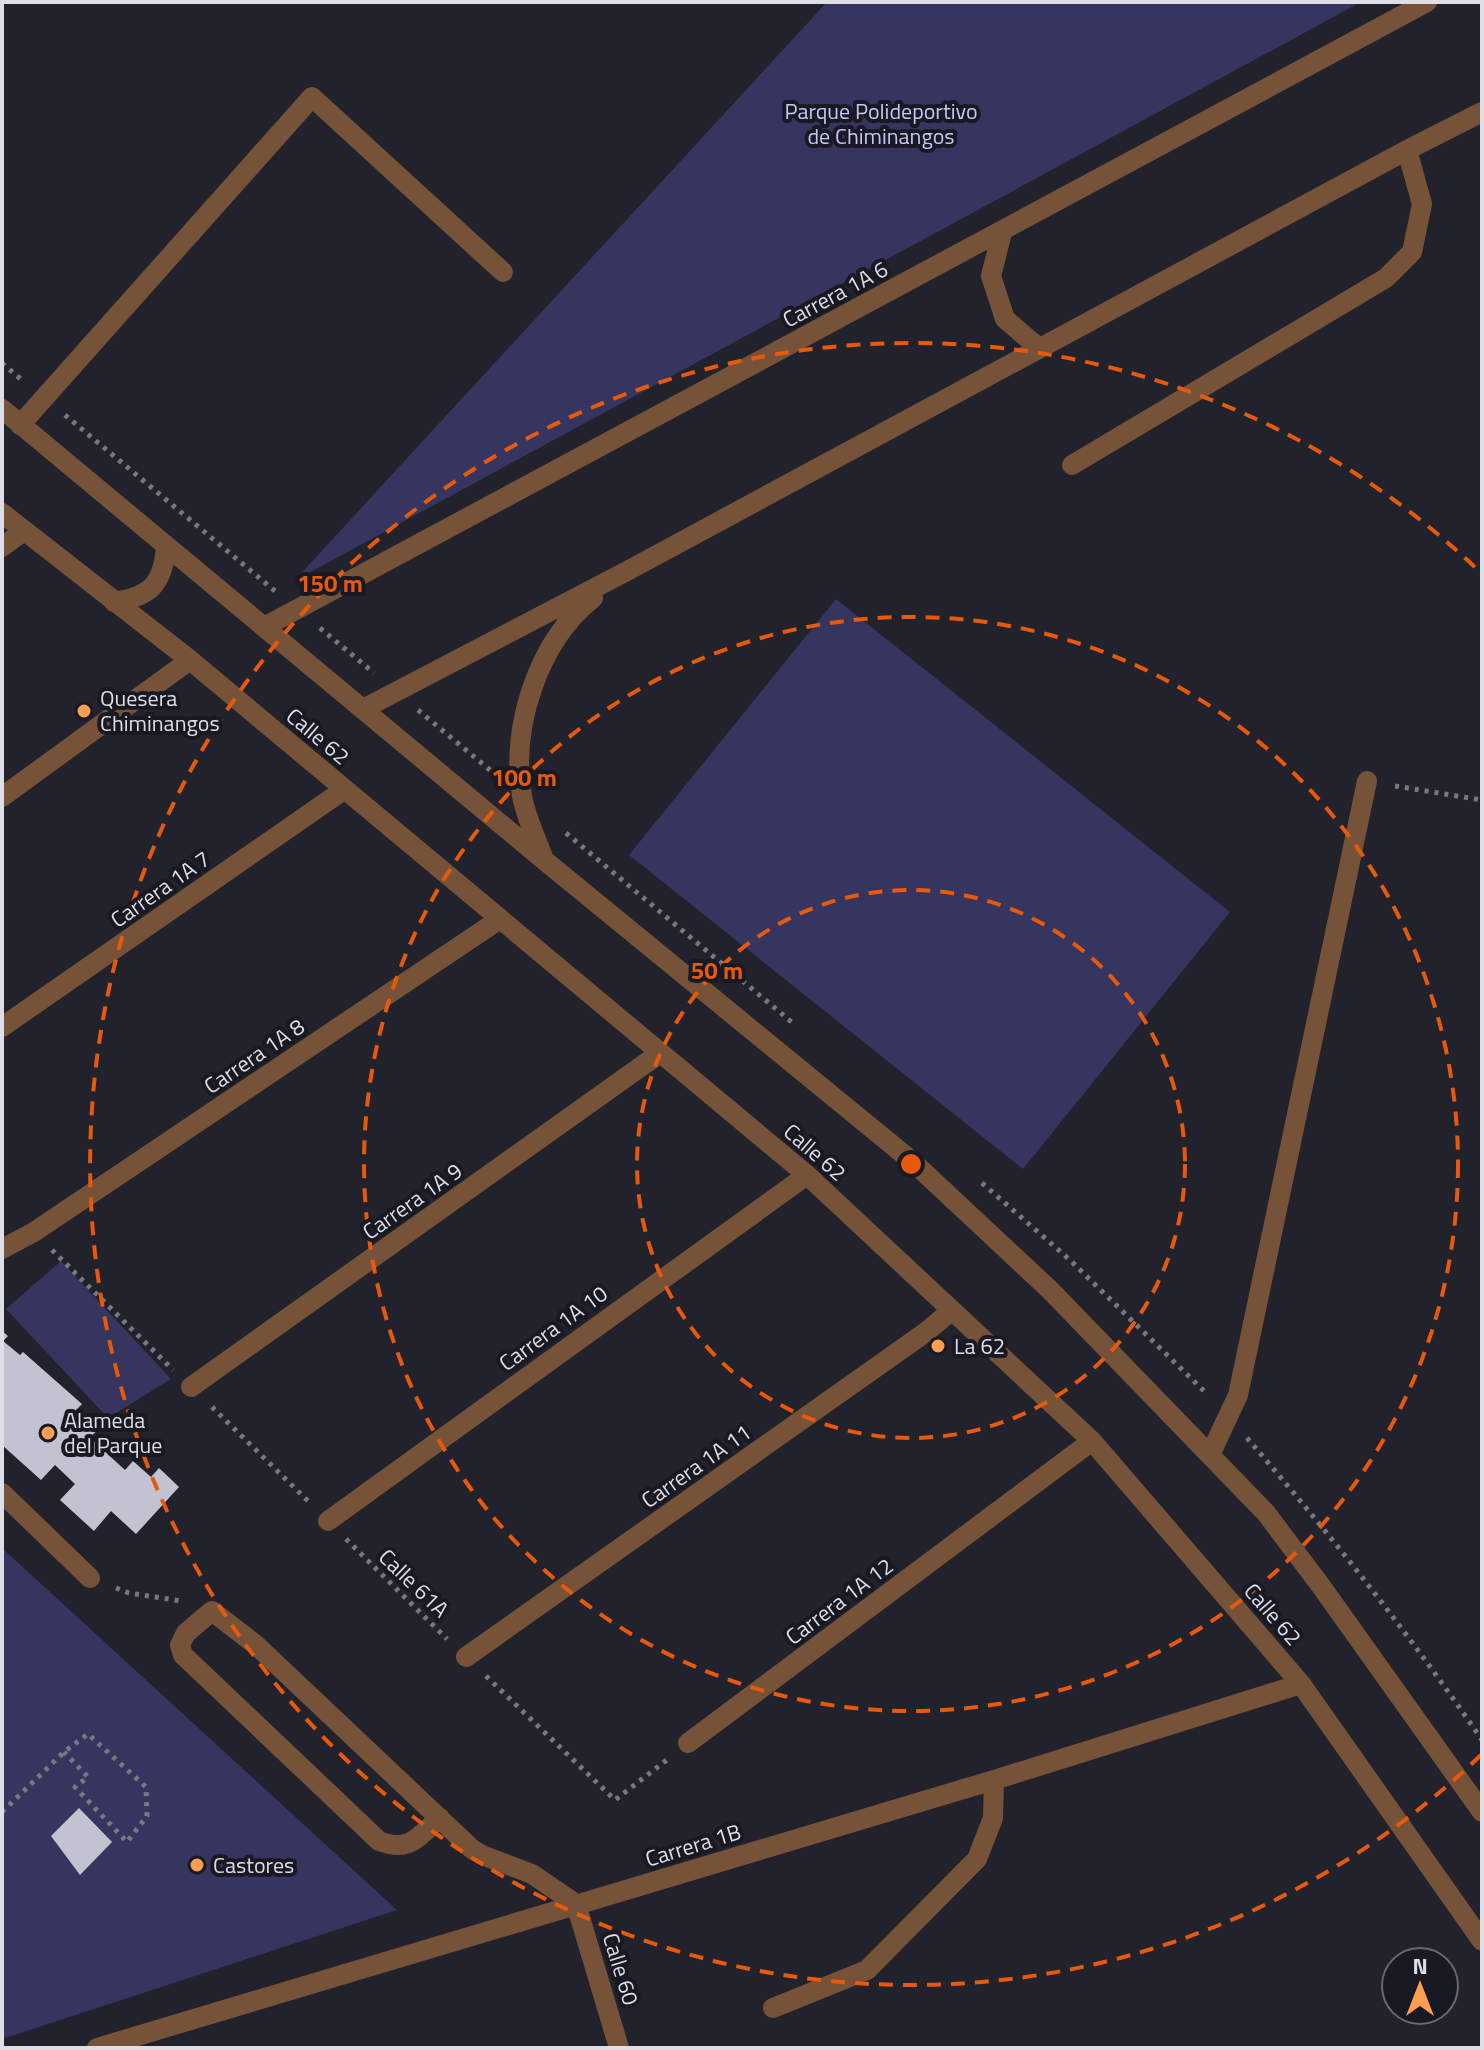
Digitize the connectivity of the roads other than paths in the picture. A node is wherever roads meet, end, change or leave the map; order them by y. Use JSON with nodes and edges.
{"nodes":[{"id":1,"x":1427,"y":2,"type":"edge"},
{"id":2,"x":1482,"y":112,"type":"edge"},
{"id":3,"x":1407,"y":150,"type":"junction"},
{"id":4,"x":1002,"y":232,"type":"junction"},
{"id":5,"x":503,"y":272,"type":"dead end"},
{"id":6,"x":1039,"y":348,"type":"junction"},
{"id":7,"x":2,"y":409,"type":"edge"},
{"id":8,"x":20,"y":425,"type":"junction"},
{"id":9,"x":1072,"y":465,"type":"dead end"},
{"id":10,"x":2,"y":513,"type":"edge"},
{"id":11,"x":24,"y":531,"type":"junction"},
{"id":12,"x":2,"y":547,"type":"edge"},
{"id":13,"x":166,"y":547,"type":"junction"},
{"id":14,"x":629,"y":570,"type":"junction"},
{"id":15,"x":114,"y":602,"type":"junction"},
{"id":16,"x":264,"y":627,"type":"junction"},
{"id":17,"x":190,"y":660,"type":"junction"},
{"id":18,"x":363,"y":709,"type":"junction"},
{"id":19,"x":1367,"y":781,"type":"road end"},
{"id":20,"x":345,"y":789,"type":"junction"},
{"id":21,"x":2,"y":797,"type":"edge"},
{"id":22,"x":544,"y":860,"type":"junction"},
{"id":23,"x":500,"y":919,"type":"junction"},
{"id":24,"x":2,"y":1027,"type":"edge"},
{"id":25,"x":660,"y":1053,"type":"junction"},
{"id":26,"x":807,"y":1175,"type":"junction"},
{"id":27,"x":2,"y":1249,"type":"edge"},
{"id":28,"x":951,"y":1311,"type":"junction"},
{"id":29,"x":191,"y":1387,"type":"road end"},
{"id":30,"x":1092,"y":1441,"type":"junction"},
{"id":31,"x":1210,"y":1455,"type":"junction"},
{"id":32,"x":2,"y":1493,"type":"edge"},
{"id":33,"x":328,"y":1521,"type":"road end"},
{"id":34,"x":90,"y":1578,"type":"road end"},
{"id":35,"x":466,"y":1657,"type":"road end"},
{"id":36,"x":1301,"y":1684,"type":"junction"},
{"id":37,"x":688,"y":1743,"type":"road end"},
{"id":38,"x":994,"y":1780,"type":"junction"},
{"id":39,"x":1482,"y":1812,"type":"edge"},
{"id":40,"x":440,"y":1818,"type":"junction"},
{"id":41,"x":576,"y":1904,"type":"junction"},
{"id":42,"x":1482,"y":1941,"type":"edge"},
{"id":43,"x":773,"y":2008,"type":"dead end"},
{"id":44,"x":97,"y":2048,"type":"edge"},
{"id":45,"x":619,"y":2048,"type":"edge"}],
"edges":[{"from":1,"to":4,"type":"street","name":"Carrera 1A 6"},
{"from":2,"to":3,"type":"street"},
{"from":3,"to":6,"type":"street"},
{"from":3,"to":9,"type":"street"},
{"from":4,"to":6,"type":"street"},
{"from":4,"to":16,"type":"street","name":"Carrera 1A 6"},
{"from":5,"to":8,"type":"street"},
{"from":6,"to":14,"type":"street"},
{"from":7,"to":8,"type":"street"},
{"from":8,"to":13,"type":"street"},
{"from":10,"to":11,"type":"street","name":"Calle 62"},
{"from":11,"to":12,"type":"street"},
{"from":11,"to":15,"type":"street","name":"Calle 62"},
{"from":13,"to":15,"type":"street"},
{"from":13,"to":16,"type":"street"},
{"from":14,"to":18,"type":"street"},
{"from":14,"to":22,"type":"street"},
{"from":15,"to":17,"type":"street","name":"Calle 62"},
{"from":16,"to":18,"type":"street"},
{"from":17,"to":20,"type":"street","name":"Calle 62"},
{"from":17,"to":21,"type":"street"},
{"from":18,"to":22,"type":"street"},
{"from":19,"to":31,"type":"street"},
{"from":20,"to":23,"type":"street","name":"Calle 62"},
{"from":20,"to":24,"type":"street","name":"Carrera 1A 7"},
{"from":22,"to":31,"type":"street"},
{"from":23,"to":25,"type":"street","name":"Calle 62"},
{"from":23,"to":27,"type":"street","name":"Carrera 1A 8"},
{"from":25,"to":26,"type":"street","name":"Calle 62"},
{"from":25,"to":29,"type":"street","name":"Carrera 1A 9"},
{"from":26,"to":28,"type":"street","name":"Calle 62"},
{"from":26,"to":33,"type":"street","name":"Carrera 1A 10"},
{"from":28,"to":30,"type":"street","name":"Calle 62"},
{"from":28,"to":35,"type":"street","name":"Carrera 1A 11"},
{"from":30,"to":36,"type":"street","name":"Calle 62"},
{"from":30,"to":37,"type":"street","name":"Carrera 1A 12"},
{"from":31,"to":39,"type":"street"},
{"from":32,"to":34,"type":"street"},
{"from":36,"to":38,"type":"street","name":"Carrera 1B"},
{"from":36,"to":42,"type":"street","name":"Calle 62"},
{"from":38,"to":41,"type":"street","name":"Carrera 1B"},
{"from":38,"to":43,"type":"street"},
{"from":40,"to":40,"type":"street"},
{"from":40,"to":41,"type":"street"},
{"from":41,"to":44,"type":"street","name":"Carrera 1B"},
{"from":41,"to":45,"type":"street","name":"Calle 60"}]}
